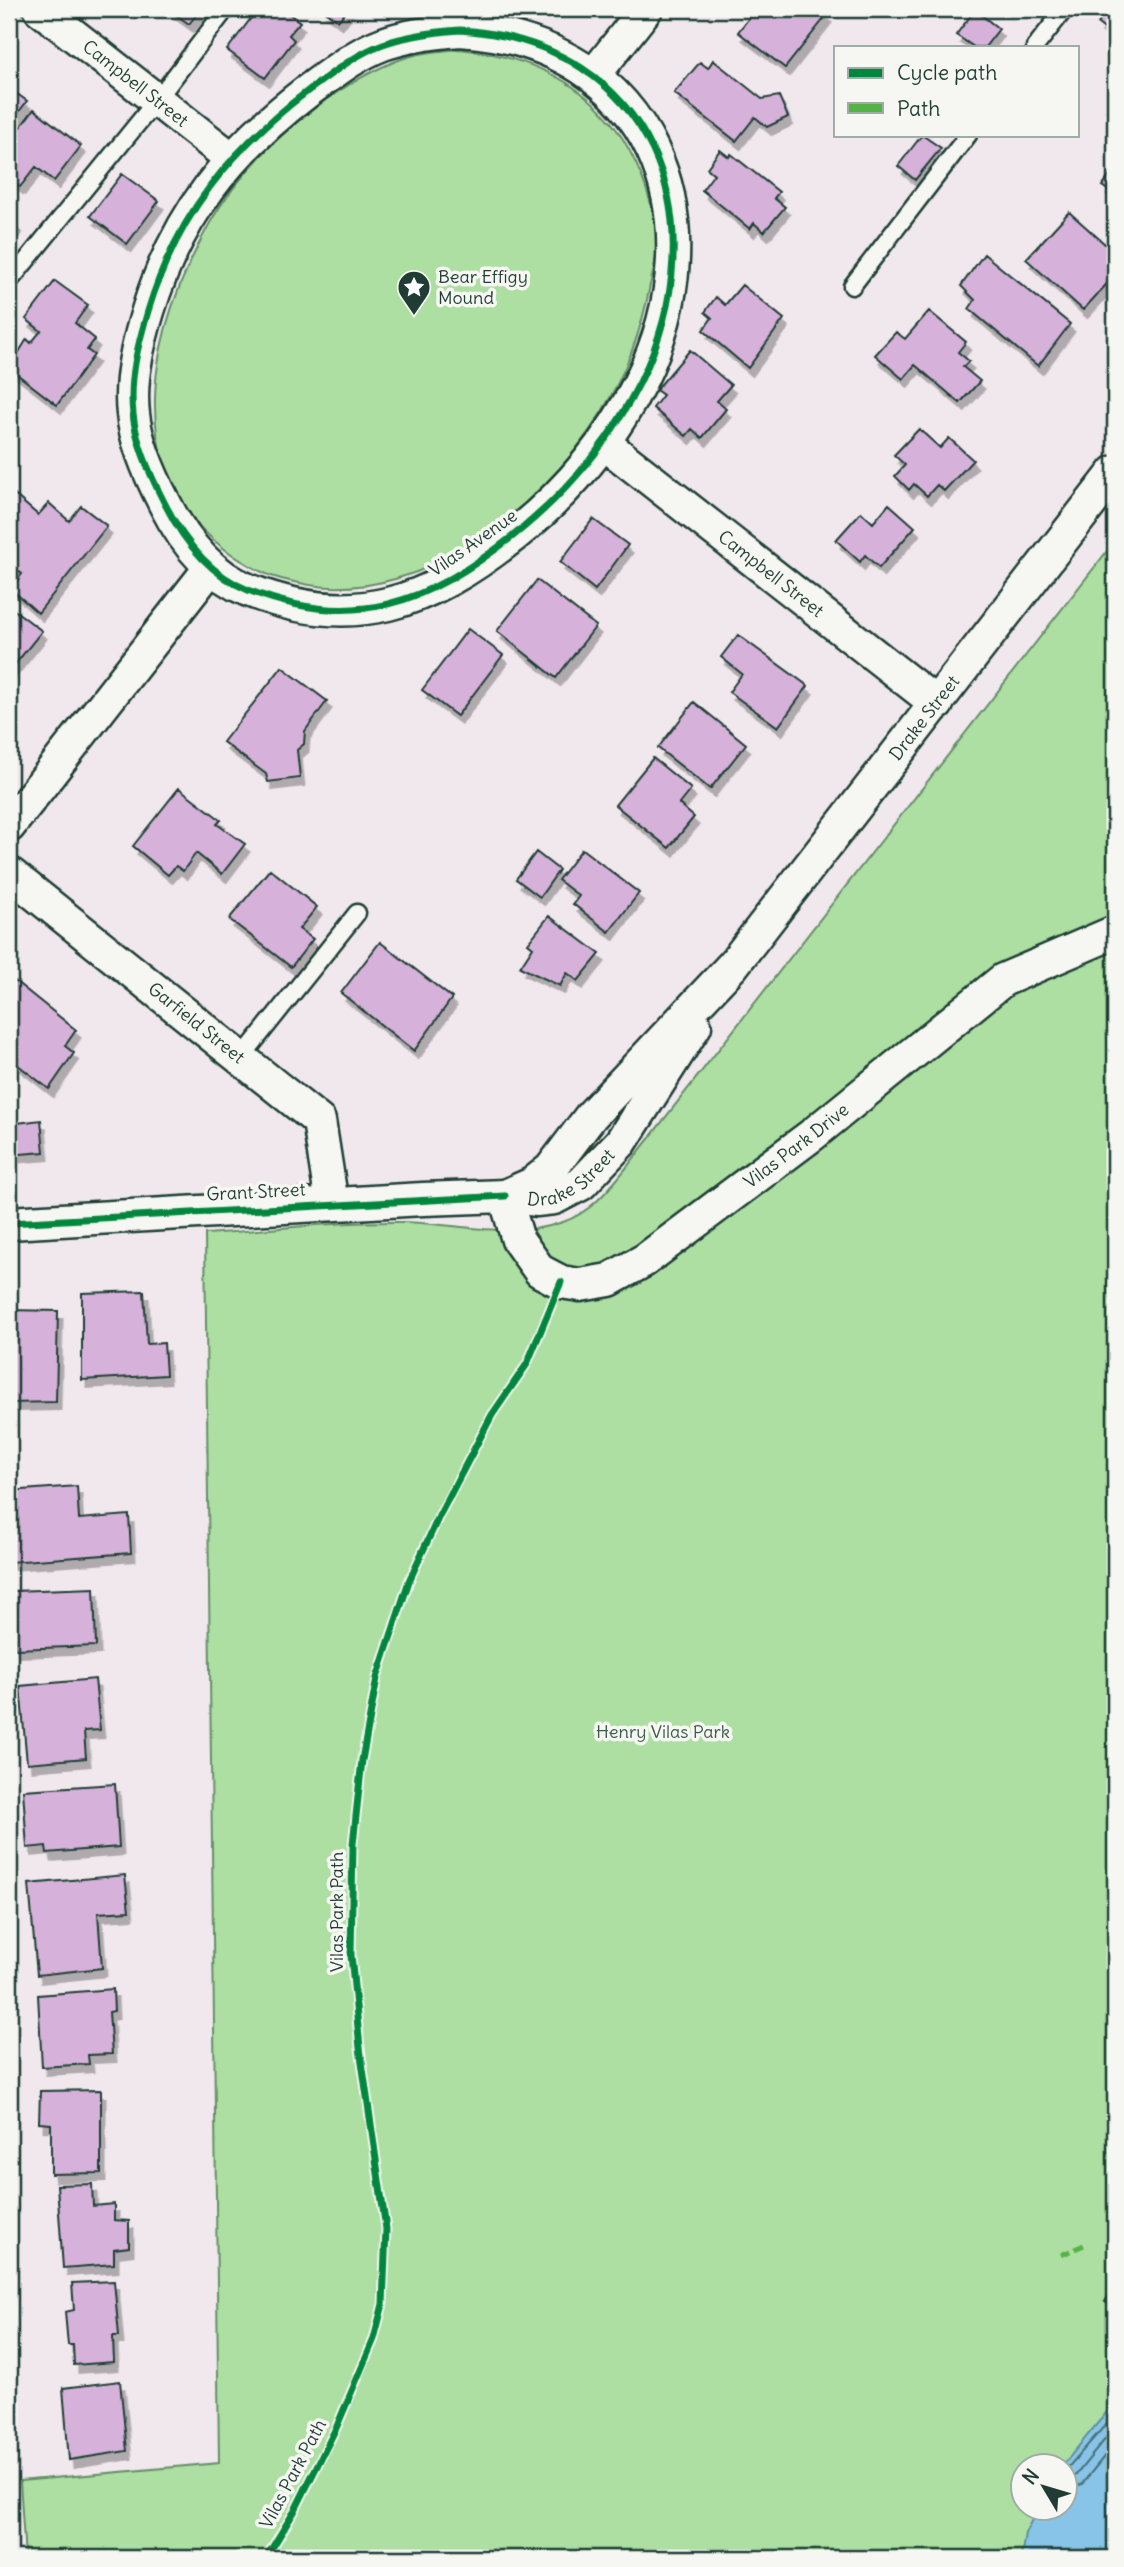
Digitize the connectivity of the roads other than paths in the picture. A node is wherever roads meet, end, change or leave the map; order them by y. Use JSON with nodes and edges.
{"nodes":[{"id":1,"x":40,"y":9,"type":"edge"},
{"id":2,"x":226,"y":9,"type":"edge"},
{"id":3,"x":646,"y":9,"type":"edge"},
{"id":4,"x":1065,"y":9,"type":"edge"},
{"id":5,"x":1036,"y":46,"type":"edge"},
{"id":6,"x":594,"y":75,"type":"junction"},
{"id":7,"x":156,"y":101,"type":"junction"},
{"id":8,"x":967,"y":136,"type":"edge"},
{"id":9,"x":232,"y":159,"type":"junction"},
{"id":10,"x":9,"y":282,"type":"edge"},
{"id":11,"x":852,"y":286,"type":"dead end"},
{"id":12,"x":604,"y":443,"type":"junction"},
{"id":13,"x":1115,"y":472,"type":"edge"},
{"id":14,"x":211,"y":567,"type":"junction"},
{"id":15,"x":937,"y":704,"type":"junction"},
{"id":16,"x":9,"y":826,"type":"edge"},
{"id":17,"x":9,"y":873,"type":"edge"},
{"id":18,"x":357,"y":913,"type":"dead end"},
{"id":19,"x":1115,"y":932,"type":"edge"},
{"id":20,"x":242,"y":1057,"type":"junction"},
{"id":21,"x":505,"y":1196,"type":"junction"},
{"id":22,"x":332,"y":1203,"type":"junction"},
{"id":23,"x":9,"y":1223,"type":"edge"}],
"edges":[{"from":1,"to":7,"type":"street","name":"Campbell Street"},
{"from":2,"to":7,"type":"lane"},
{"from":3,"to":6,"type":"street"},
{"from":4,"to":5,"type":"lane"},
{"from":6,"to":9,"type":"street","name":"Vilas Avenue"},
{"from":6,"to":12,"type":"street","name":"Vilas Avenue"},
{"from":7,"to":9,"type":"street","name":"Campbell Street"},
{"from":7,"to":10,"type":"lane"},
{"from":8,"to":11,"type":"lane"},
{"from":9,"to":14,"type":"street","name":"Vilas Avenue"},
{"from":12,"to":14,"type":"street","name":"Vilas Avenue"},
{"from":12,"to":15,"type":"street","name":"Campbell Street"},
{"from":13,"to":15,"type":"street","name":"Drake Street"},
{"from":14,"to":16,"type":"street"},
{"from":15,"to":21,"type":"street","name":"Drake Street"},
{"from":17,"to":20,"type":"street","name":"Garfield Street"},
{"from":18,"to":20,"type":"lane"},
{"from":19,"to":21,"type":"street","name":"Vilas Park Drive"},
{"from":20,"to":22,"type":"street","name":"Garfield Street"},
{"from":21,"to":22,"type":"street","name":"Grant Street"},
{"from":22,"to":23,"type":"street","name":"Grant Street"}]}
